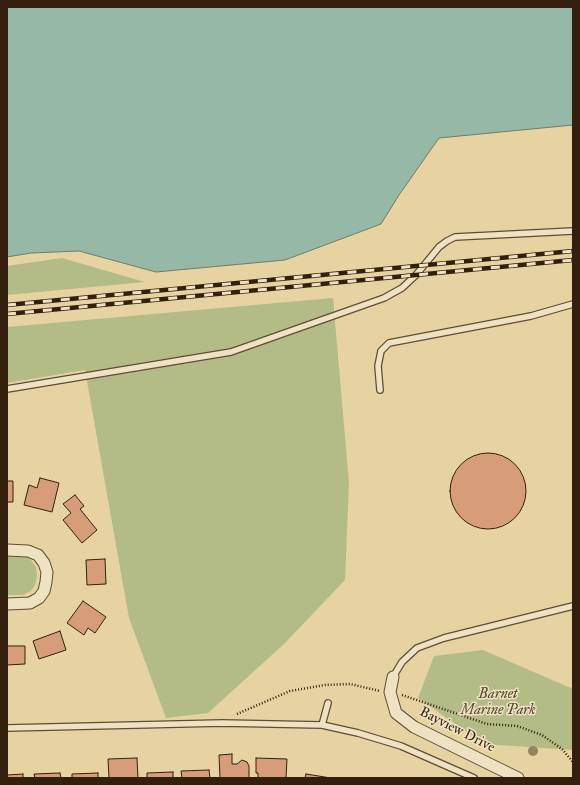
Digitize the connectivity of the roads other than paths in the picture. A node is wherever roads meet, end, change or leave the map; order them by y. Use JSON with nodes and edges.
{"nodes":[{"id":1,"x":573,"y":231,"type":"edge"},
{"id":2,"x":573,"y":304,"type":"edge"},
{"id":3,"x":7,"y":389,"type":"edge"},
{"id":4,"x":380,"y":390,"type":"dead end"},
{"id":5,"x":7,"y":550,"type":"edge"},
{"id":6,"x":7,"y":604,"type":"edge"},
{"id":7,"x":573,"y":606,"type":"edge"},
{"id":8,"x":393,"y":677,"type":"joint"},
{"id":9,"x":328,"y":703,"type":"dead end"},
{"id":10,"x":322,"y":725,"type":"junction"},
{"id":11,"x":7,"y":728,"type":"edge"},
{"id":12,"x":474,"y":778,"type":"edge"},
{"id":13,"x":518,"y":778,"type":"edge"}],
"edges":[{"from":1,"to":3,"type":"lane"},
{"from":2,"to":4,"type":"lane"},
{"from":5,"to":6,"type":"street"},
{"from":7,"to":8,"type":"lane"},
{"from":8,"to":13,"type":"street","name":"Bayview Drive"},
{"from":9,"to":10,"type":"lane"},
{"from":10,"to":11,"type":"lane"},
{"from":10,"to":12,"type":"lane"}]}
